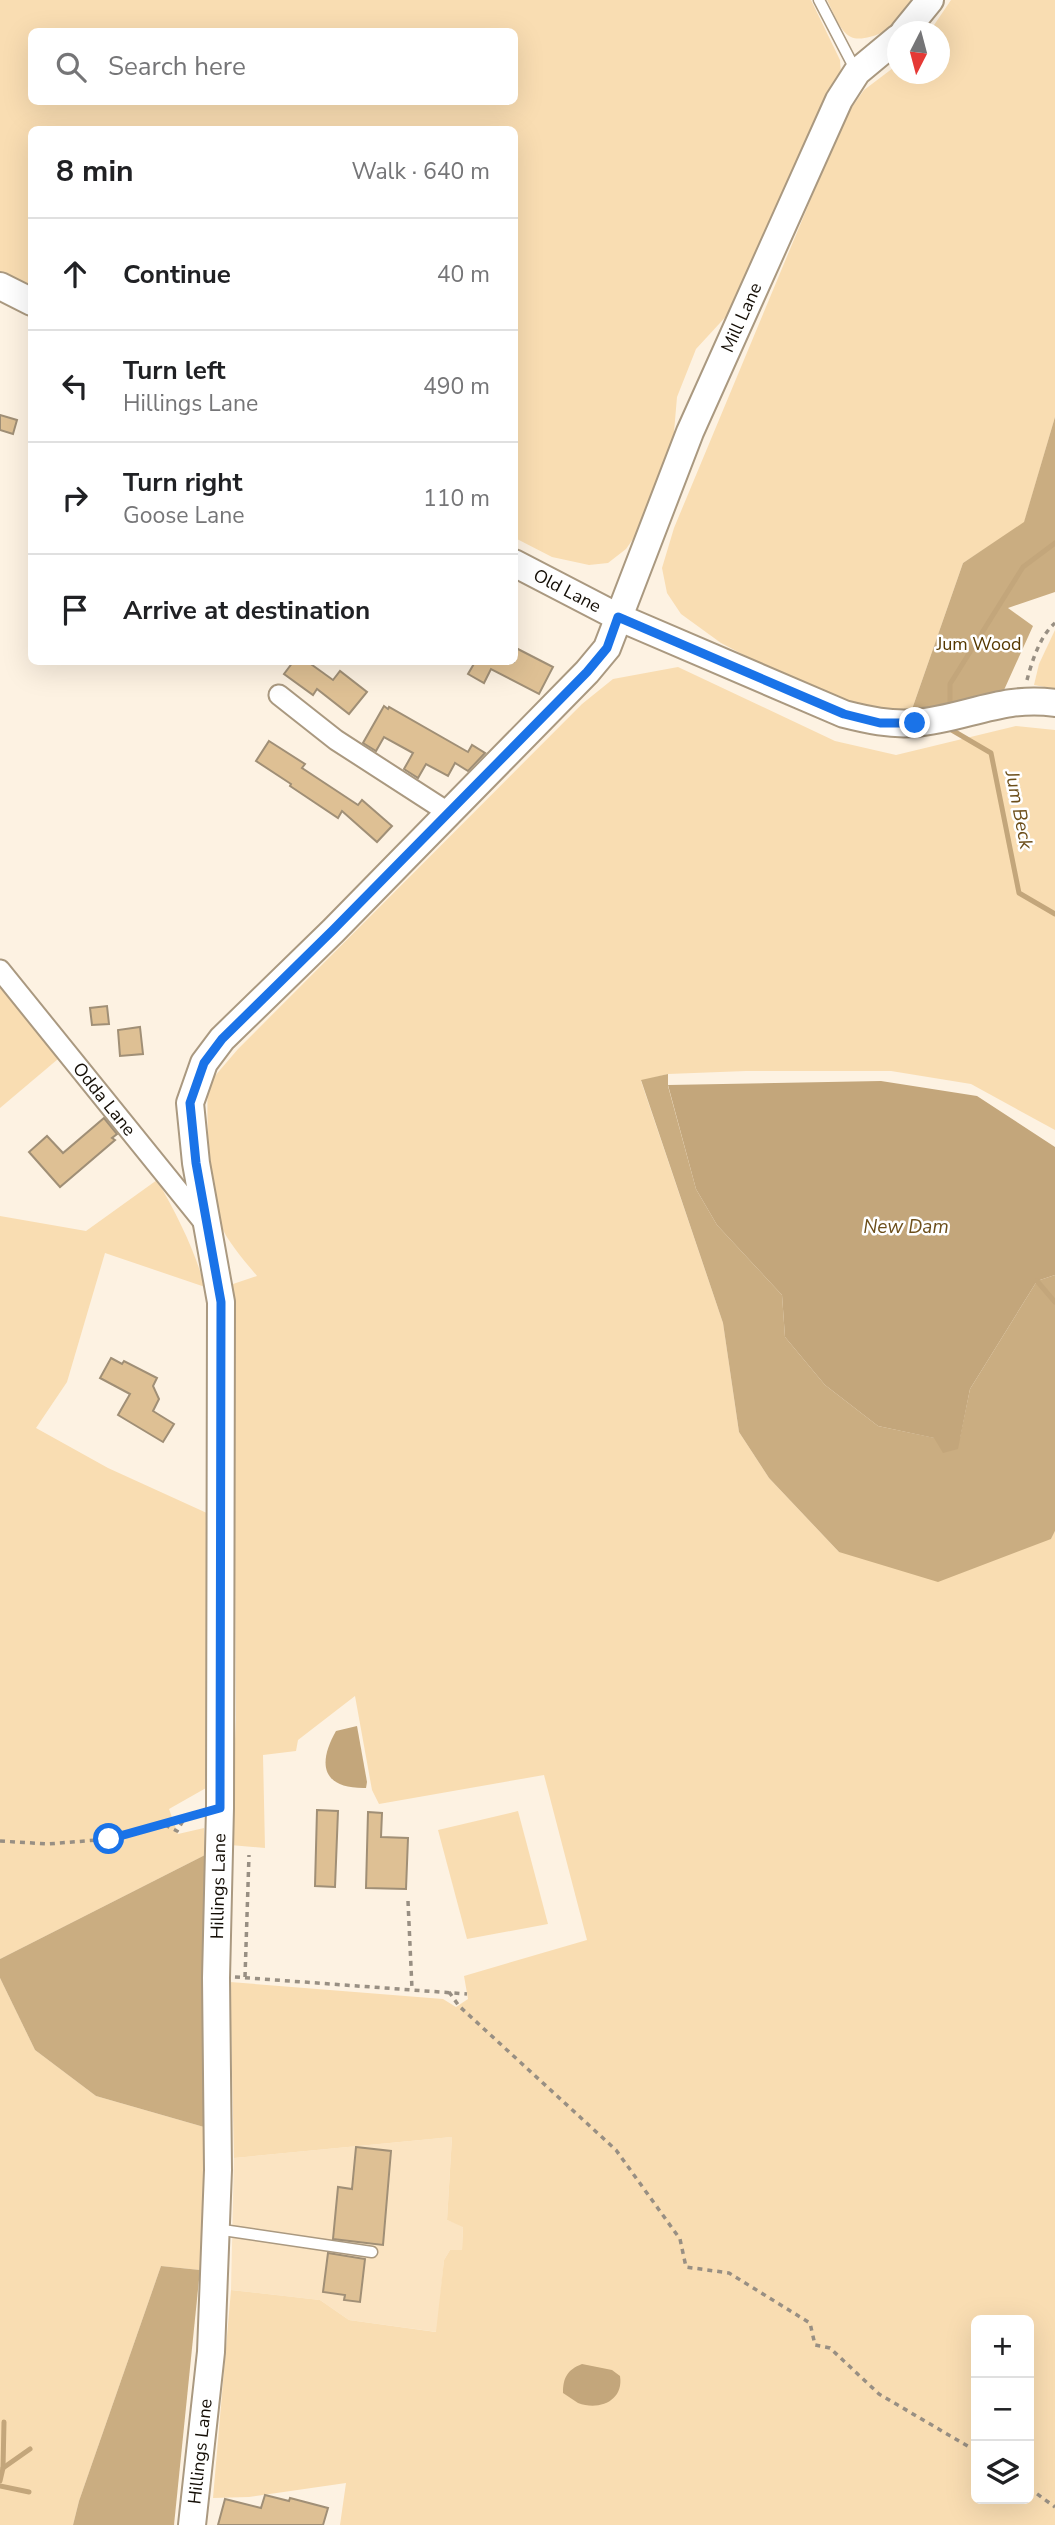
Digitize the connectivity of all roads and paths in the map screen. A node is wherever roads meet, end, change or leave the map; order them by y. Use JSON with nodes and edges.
{"nodes":[{"id":1,"x":819,"y":0,"type":"edge"},
{"id":2,"x":930,"y":0,"type":"edge"},
{"id":3,"x":913,"y":21,"type":"edge"},
{"id":4,"x":887,"y":47,"type":"edge"},
{"id":5,"x":857,"y":72,"type":"junction"},
{"id":6,"x":0,"y":286,"type":"edge"},
{"id":7,"x":28,"y":300,"type":"edge"},
{"id":8,"x":518,"y":565,"type":"edge"},
{"id":9,"x":618,"y":617,"type":"junction"},
{"id":10,"x":1055,"y":623,"type":"edge"},
{"id":11,"x":279,"y":695,"type":"dead end"},
{"id":12,"x":1025,"y":700,"type":"junction"},
{"id":13,"x":1055,"y":703,"type":"edge"},
{"id":14,"x":449,"y":813,"type":"junction"},
{"id":15,"x":0,"y":970,"type":"edge"},
{"id":16,"x":209,"y":1228,"type":"junction"},
{"id":17,"x":220,"y":1808,"type":"junction"},
{"id":18,"x":184,"y":1818,"type":"junction"},
{"id":19,"x":163,"y":1824,"type":"junction"},
{"id":20,"x":0,"y":1840,"type":"edge"},
{"id":21,"x":250,"y":1855,"type":"dead end"},
{"id":22,"x":408,"y":1901,"type":"dead end"},
{"id":23,"x":412,"y":1989,"type":"junction"},
{"id":24,"x":449,"y":1993,"type":"junction"},
{"id":25,"x":467,"y":1994,"type":"dead end"},
{"id":26,"x":216,"y":2229,"type":"junction"},
{"id":27,"x":372,"y":2252,"type":"dead end"},
{"id":28,"x":971,"y":2448,"type":"edge"},
{"id":29,"x":1034,"y":2492,"type":"edge"},
{"id":30,"x":1055,"y":2507,"type":"edge"},
{"id":31,"x":192,"y":2525,"type":"edge"}],
"edges":[{"from":1,"to":5,"type":"lane"},
{"from":2,"to":3,"type":"street"},
{"from":4,"to":5,"type":"street","name":"Mill Lane"},
{"from":5,"to":9,"type":"street","name":"Mill Lane"},
{"from":6,"to":7,"type":"street"},
{"from":8,"to":9,"type":"street","name":"Old Lane"},
{"from":9,"to":12,"type":"street","name":"Old Lane"},
{"from":9,"to":14,"type":"street","name":"Hillings Lane"},
{"from":10,"to":12,"type":"path"},
{"from":11,"to":14,"type":"street"},
{"from":12,"to":13,"type":"street","name":"Old Lane"},
{"from":14,"to":16,"type":"street","name":"Hillings Lane"},
{"from":15,"to":16,"type":"street","name":"Odda Lane"},
{"from":16,"to":17,"type":"street","name":"Hillings Lane"},
{"from":17,"to":18,"type":"path"},
{"from":17,"to":26,"type":"street","name":"Hillings Lane"},
{"from":18,"to":19,"type":"path"},
{"from":18,"to":19,"type":"path"},
{"from":19,"to":20,"type":"path"},
{"from":21,"to":23,"type":"path"},
{"from":22,"to":23,"type":"path"},
{"from":23,"to":24,"type":"path"},
{"from":24,"to":25,"type":"path"},
{"from":24,"to":28,"type":"path"},
{"from":26,"to":27,"type":"lane"},
{"from":26,"to":31,"type":"street","name":"Hillings Lane"},
{"from":29,"to":30,"type":"path"}]}
